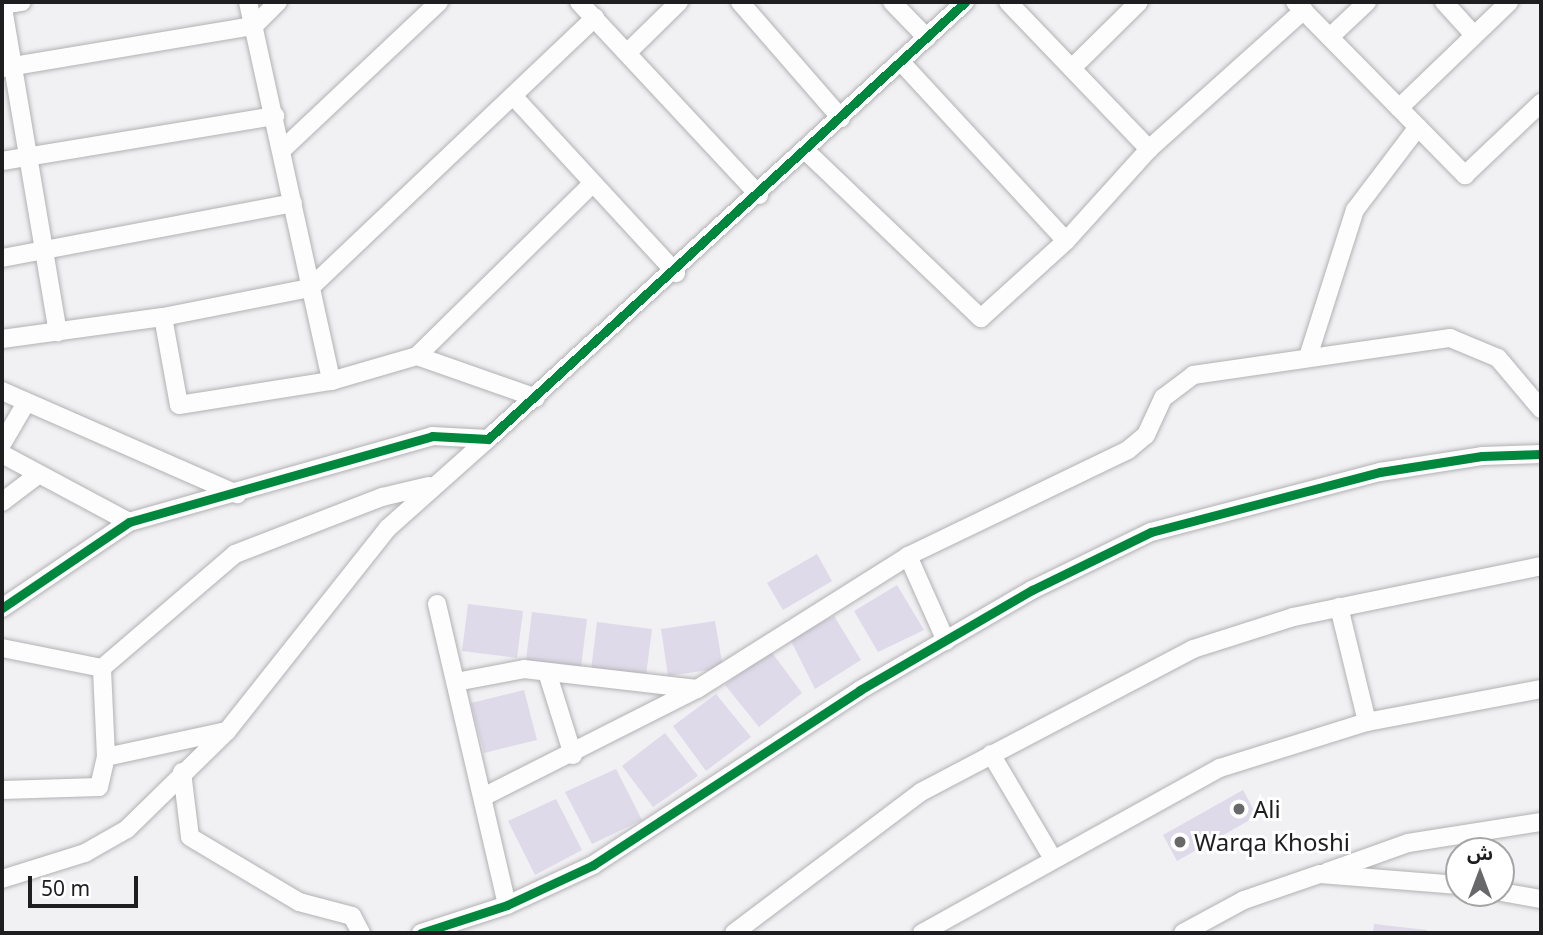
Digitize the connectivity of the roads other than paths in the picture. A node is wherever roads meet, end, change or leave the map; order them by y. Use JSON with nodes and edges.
{"nodes":[{"id":1,"x":22,"y":2,"type":"edge"},
{"id":2,"x":248,"y":2,"type":"edge"},
{"id":3,"x":278,"y":2,"type":"edge"},
{"id":4,"x":439,"y":2,"type":"edge"},
{"id":5,"x":579,"y":2,"type":"edge"},
{"id":6,"x":680,"y":2,"type":"edge"},
{"id":7,"x":740,"y":2,"type":"edge"},
{"id":8,"x":892,"y":2,"type":"edge"},
{"id":9,"x":965,"y":2,"type":"edge"},
{"id":10,"x":1008,"y":2,"type":"edge"},
{"id":11,"x":1139,"y":2,"type":"edge"},
{"id":12,"x":1367,"y":2,"type":"edge"},
{"id":13,"x":1444,"y":2,"type":"edge"},
{"id":14,"x":1509,"y":2,"type":"edge"},
{"id":15,"x":2,"y":4,"type":"edge"},
{"id":16,"x":1300,"y":6,"type":"edge"},
{"id":17,"x":595,"y":18,"type":"junction"},
{"id":18,"x":254,"y":26,"type":"junction"},
{"id":19,"x":1474,"y":35,"type":"junction"},
{"id":20,"x":1330,"y":37,"type":"junction"},
{"id":21,"x":927,"y":38,"type":"junction"},
{"id":22,"x":627,"y":53,"type":"junction"},
{"id":23,"x":901,"y":62,"type":"junction"},
{"id":24,"x":8,"y":67,"type":"edge"},
{"id":25,"x":1072,"y":68,"type":"junction"},
{"id":26,"x":515,"y":98,"type":"junction"},
{"id":27,"x":1541,"y":103,"type":"edge"},
{"id":28,"x":1399,"y":108,"type":"junction"},
{"id":29,"x":275,"y":116,"type":"junction"},
{"id":30,"x":841,"y":118,"type":"junction"},
{"id":31,"x":1419,"y":127,"type":"junction"},
{"id":32,"x":1149,"y":149,"type":"junction"},
{"id":33,"x":282,"y":150,"type":"junction"},
{"id":34,"x":806,"y":151,"type":"junction"},
{"id":35,"x":28,"y":156,"type":"junction"},
{"id":36,"x":2,"y":161,"type":"edge"},
{"id":37,"x":592,"y":184,"type":"junction"},
{"id":38,"x":760,"y":195,"type":"junction"},
{"id":39,"x":293,"y":203,"type":"junction"},
{"id":40,"x":1066,"y":241,"type":"junction"},
{"id":41,"x":44,"y":250,"type":"junction"},
{"id":42,"x":2,"y":258,"type":"edge"},
{"id":43,"x":676,"y":273,"type":"junction"},
{"id":44,"x":310,"y":288,"type":"junction"},
{"id":45,"x":163,"y":317,"type":"junction"},
{"id":46,"x":58,"y":332,"type":"junction"},
{"id":47,"x":2,"y":339,"type":"edge"},
{"id":48,"x":417,"y":356,"type":"junction"},
{"id":49,"x":1308,"y":358,"type":"junction"},
{"id":50,"x":331,"y":381,"type":"junction"},
{"id":51,"x":2,"y":391,"type":"edge"},
{"id":52,"x":536,"y":398,"type":"junction"},
{"id":53,"x":26,"y":403,"type":"junction"},
{"id":54,"x":1541,"y":409,"type":"edge"},
{"id":55,"x":488,"y":439,"type":"junction"},
{"id":56,"x":2,"y":444,"type":"edge"},
{"id":57,"x":2,"y":454,"type":"edge"},
{"id":58,"x":1541,"y":454,"type":"edge"},
{"id":59,"x":39,"y":474,"type":"junction"},
{"id":60,"x":429,"y":486,"type":"junction"},
{"id":61,"x":237,"y":494,"type":"junction"},
{"id":62,"x":2,"y":502,"type":"edge"},
{"id":63,"x":129,"y":522,"type":"junction"},
{"id":64,"x":908,"y":556,"type":"junction"},
{"id":65,"x":1541,"y":566,"type":"edge"},
{"id":66,"x":437,"y":604,"type":"dead end"},
{"id":67,"x":1339,"y":607,"type":"junction"},
{"id":68,"x":2,"y":608,"type":"edge"},
{"id":69,"x":2,"y":632,"type":"edge"},
{"id":70,"x":946,"y":642,"type":"junction"},
{"id":71,"x":9,"y":648,"type":"edge"},
{"id":72,"x":102,"y":668,"type":"junction"},
{"id":73,"x":547,"y":672,"type":"junction"},
{"id":74,"x":456,"y":682,"type":"junction"},
{"id":75,"x":697,"y":689,"type":"junction"},
{"id":76,"x":1541,"y":689,"type":"edge"},
{"id":77,"x":1367,"y":722,"type":"junction"},
{"id":78,"x":227,"y":731,"type":"junction"},
{"id":79,"x":990,"y":754,"type":"junction"},
{"id":80,"x":573,"y":755,"type":"junction"},
{"id":81,"x":106,"y":757,"type":"junction"},
{"id":82,"x":182,"y":772,"type":"junction"},
{"id":83,"x":2,"y":790,"type":"edge"},
{"id":84,"x":483,"y":797,"type":"junction"},
{"id":85,"x":1541,"y":822,"type":"edge"},
{"id":86,"x":1052,"y":859,"type":"junction"},
{"id":87,"x":1321,"y":874,"type":"junction"},
{"id":88,"x":2,"y":879,"type":"edge"},
{"id":89,"x":1445,"y":884,"type":"edge"},
{"id":90,"x":1515,"y":894,"type":"edge"},
{"id":91,"x":1541,"y":898,"type":"edge"},
{"id":92,"x":507,"y":905,"type":"junction"},
{"id":93,"x":361,"y":933,"type":"edge"},
{"id":94,"x":421,"y":933,"type":"edge"},
{"id":95,"x":734,"y":933,"type":"edge"},
{"id":96,"x":922,"y":933,"type":"edge"},
{"id":97,"x":1183,"y":933,"type":"edge"}],
"edges":[{"from":1,"to":15,"type":"street"},
{"from":2,"to":18,"type":"street"},
{"from":3,"to":18,"type":"street"},
{"from":4,"to":33,"type":"street"},
{"from":5,"to":17,"type":"street"},
{"from":6,"to":22,"type":"street"},
{"from":7,"to":30,"type":"street"},
{"from":8,"to":21,"type":"street"},
{"from":9,"to":21,"type":"street"},
{"from":10,"to":25,"type":"street"},
{"from":11,"to":25,"type":"street"},
{"from":12,"to":20,"type":"street"},
{"from":13,"to":19,"type":"street"},
{"from":14,"to":19,"type":"street"},
{"from":15,"to":24,"type":"street"},
{"from":16,"to":20,"type":"street"},
{"from":16,"to":32,"type":"street"},
{"from":17,"to":22,"type":"street"},
{"from":17,"to":26,"type":"street"},
{"from":18,"to":24,"type":"street"},
{"from":18,"to":29,"type":"street"},
{"from":19,"to":28,"type":"street"},
{"from":20,"to":28,"type":"street"},
{"from":21,"to":23,"type":"street"},
{"from":22,"to":38,"type":"street"},
{"from":23,"to":30,"type":"street"},
{"from":23,"to":40,"type":"street"},
{"from":24,"to":35,"type":"street"},
{"from":25,"to":32,"type":"street"},
{"from":26,"to":37,"type":"street"},
{"from":26,"to":44,"type":"street"},
{"from":27,"to":31,"type":"street"},
{"from":28,"to":31,"type":"street"},
{"from":29,"to":33,"type":"street"},
{"from":29,"to":35,"type":"street"},
{"from":30,"to":34,"type":"street"},
{"from":31,"to":49,"type":"street"},
{"from":32,"to":40,"type":"street"},
{"from":33,"to":39,"type":"street"},
{"from":34,"to":38,"type":"street"},
{"from":34,"to":40,"type":"street"},
{"from":35,"to":36,"type":"street"},
{"from":35,"to":41,"type":"street"},
{"from":37,"to":43,"type":"street"},
{"from":37,"to":48,"type":"street"},
{"from":38,"to":43,"type":"street"},
{"from":39,"to":41,"type":"street"},
{"from":39,"to":44,"type":"street"},
{"from":41,"to":42,"type":"street"},
{"from":41,"to":46,"type":"street"},
{"from":43,"to":52,"type":"street"},
{"from":44,"to":45,"type":"street"},
{"from":44,"to":50,"type":"street"},
{"from":45,"to":46,"type":"street"},
{"from":45,"to":50,"type":"street"},
{"from":46,"to":47,"type":"street"},
{"from":48,"to":50,"type":"street"},
{"from":48,"to":52,"type":"street"},
{"from":49,"to":54,"type":"street"},
{"from":49,"to":64,"type":"street"},
{"from":51,"to":53,"type":"street"},
{"from":52,"to":55,"type":"street"},
{"from":53,"to":56,"type":"street"},
{"from":53,"to":61,"type":"street"},
{"from":55,"to":60,"type":"street"},
{"from":55,"to":61,"type":"street"},
{"from":57,"to":59,"type":"street"},
{"from":58,"to":70,"type":"street"},
{"from":59,"to":62,"type":"street"},
{"from":59,"to":63,"type":"street"},
{"from":60,"to":72,"type":"street"},
{"from":60,"to":78,"type":"street"},
{"from":61,"to":63,"type":"street"},
{"from":63,"to":68,"type":"street"},
{"from":64,"to":70,"type":"street"},
{"from":64,"to":75,"type":"street"},
{"from":65,"to":67,"type":"street"},
{"from":66,"to":74,"type":"street"},
{"from":67,"to":77,"type":"street"},
{"from":67,"to":79,"type":"street"},
{"from":69,"to":71,"type":"street"},
{"from":70,"to":92,"type":"street"},
{"from":71,"to":72,"type":"street"},
{"from":72,"to":81,"type":"street"},
{"from":73,"to":74,"type":"street"},
{"from":73,"to":75,"type":"street"},
{"from":73,"to":80,"type":"street"},
{"from":74,"to":84,"type":"street"},
{"from":75,"to":80,"type":"street"},
{"from":76,"to":77,"type":"street"},
{"from":77,"to":86,"type":"street"},
{"from":78,"to":81,"type":"street"},
{"from":78,"to":82,"type":"street"},
{"from":79,"to":86,"type":"street"},
{"from":79,"to":95,"type":"street"},
{"from":80,"to":84,"type":"street"},
{"from":81,"to":83,"type":"street"},
{"from":82,"to":88,"type":"street"},
{"from":82,"to":93,"type":"street"},
{"from":84,"to":92,"type":"street"},
{"from":85,"to":87,"type":"street"},
{"from":86,"to":96,"type":"street"},
{"from":87,"to":89,"type":"street"},
{"from":87,"to":97,"type":"street"},
{"from":90,"to":91,"type":"street"},
{"from":92,"to":94,"type":"street"}]}
